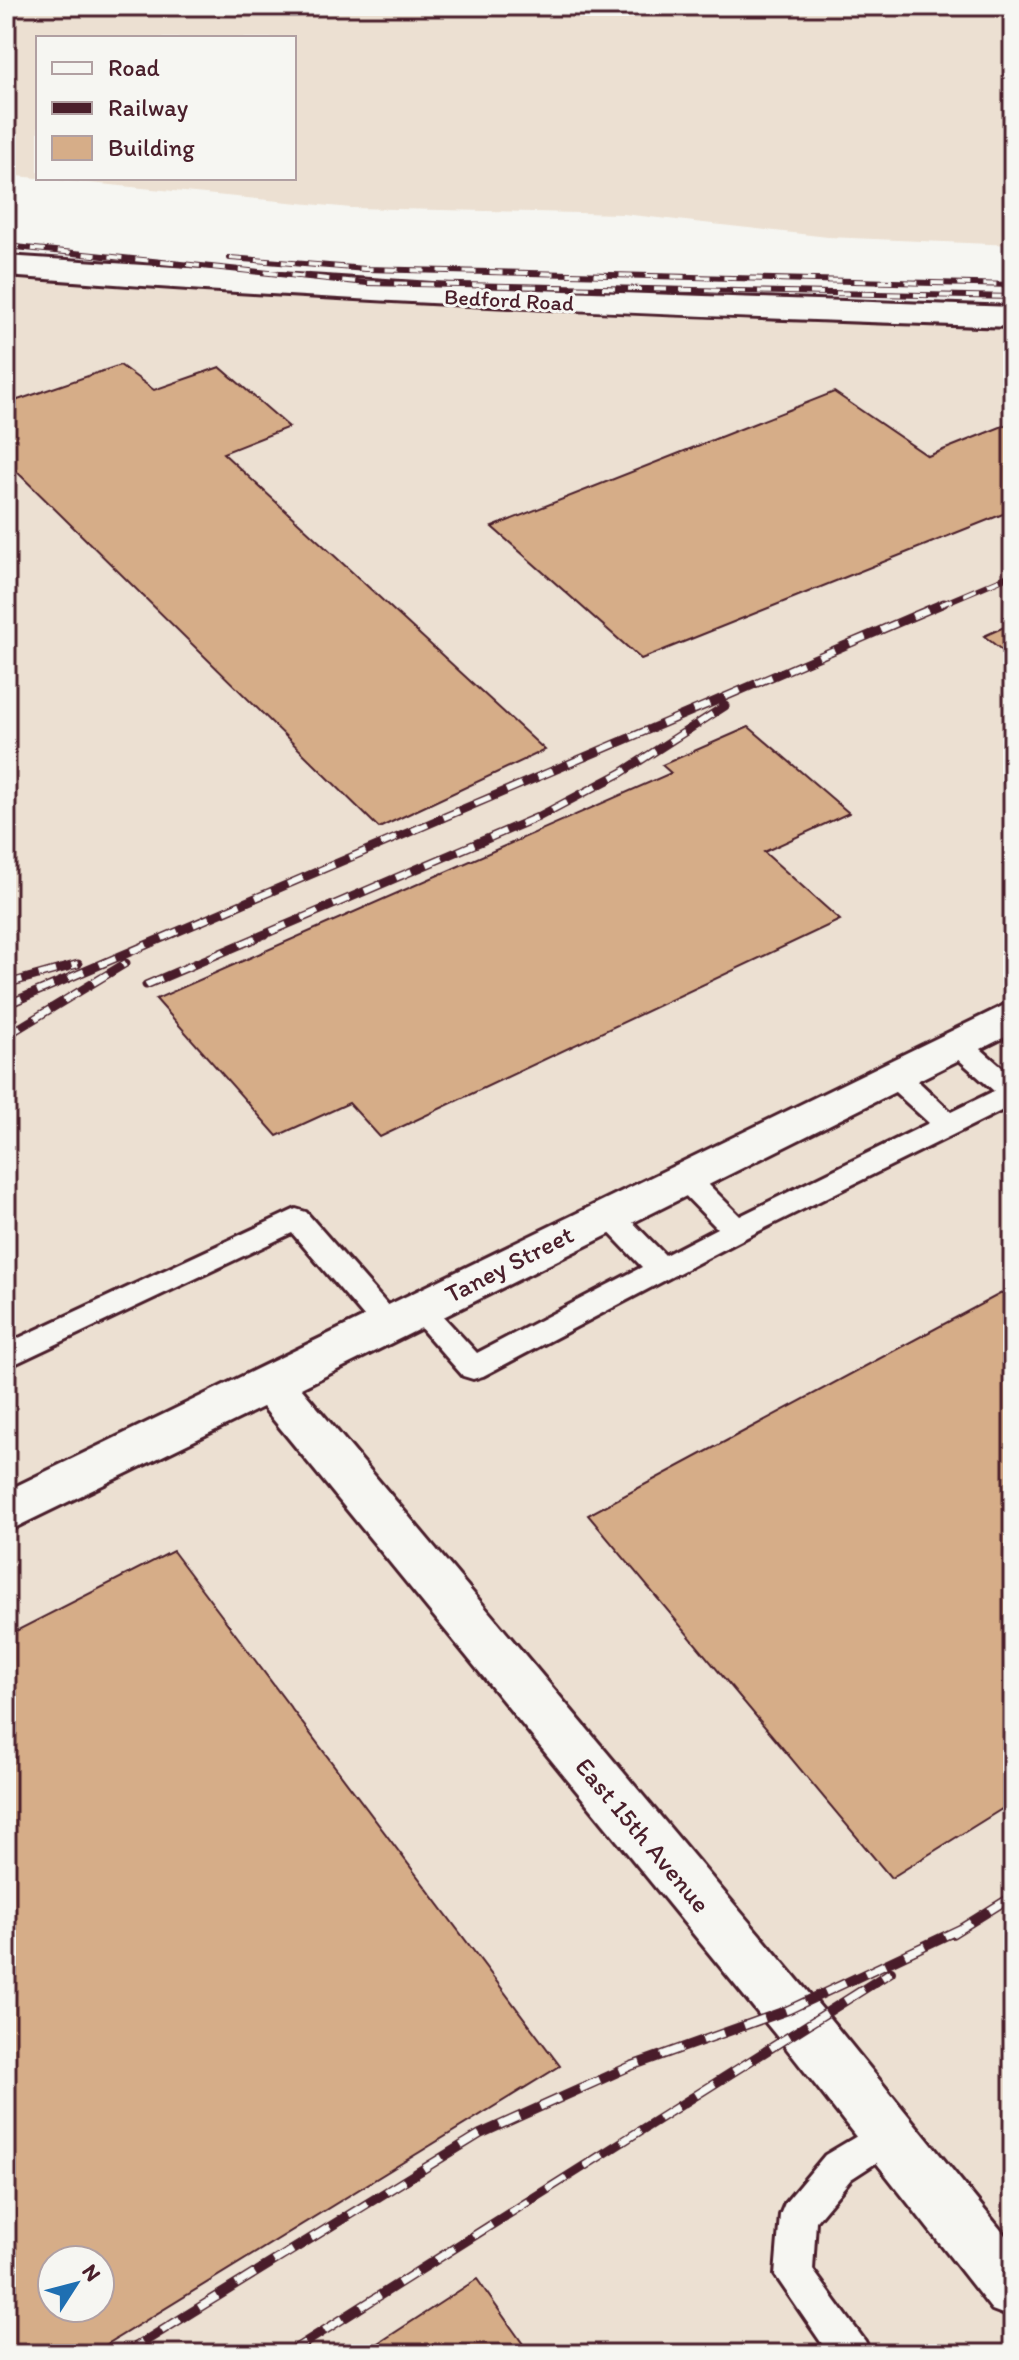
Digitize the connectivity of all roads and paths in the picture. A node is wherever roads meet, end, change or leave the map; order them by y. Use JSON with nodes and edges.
{"nodes":[{"id":1,"x":6,"y":266,"type":"edge"},
{"id":2,"x":1013,"y":317,"type":"edge"},
{"id":3,"x":1012,"y":1016,"type":"edge"},
{"id":4,"x":957,"y":1043,"type":"junction"},
{"id":5,"x":894,"y":1075,"type":"junction"},
{"id":6,"x":1013,"y":1093,"type":"edge"},
{"id":7,"x":949,"y":1126,"type":"junction"},
{"id":8,"x":683,"y":1176,"type":"junction"},
{"id":9,"x":608,"y":1214,"type":"junction"},
{"id":10,"x":737,"y":1230,"type":"junction"},
{"id":11,"x":662,"y":1270,"type":"junction"},
{"id":12,"x":403,"y":1317,"type":"junction"},
{"id":13,"x":6,"y":1357,"type":"edge"},
{"id":14,"x":270,"y":1383,"type":"junction"},
{"id":15,"x":6,"y":1513,"type":"edge"},
{"id":16,"x":889,"y":2134,"type":"junction"},
{"id":17,"x":1013,"y":2290,"type":"edge"},
{"id":18,"x":852,"y":2354,"type":"edge"}],
"edges":[{"from":1,"to":2,"type":"street","name":"Bedford Road"},
{"from":3,"to":4,"type":"street","name":"Taney Street"},
{"from":4,"to":5,"type":"street","name":"Taney Street"},
{"from":4,"to":6,"type":"lane"},
{"from":5,"to":7,"type":"lane"},
{"from":5,"to":8,"type":"street","name":"Taney Street"},
{"from":6,"to":7,"type":"lane"},
{"from":7,"to":10,"type":"lane"},
{"from":8,"to":9,"type":"street","name":"Taney Street"},
{"from":8,"to":10,"type":"lane"},
{"from":9,"to":11,"type":"lane"},
{"from":9,"to":12,"type":"street","name":"Taney Street"},
{"from":10,"to":11,"type":"lane"},
{"from":11,"to":12,"type":"lane"},
{"from":12,"to":13,"type":"lane"},
{"from":12,"to":14,"type":"street","name":"Taney Street"},
{"from":14,"to":15,"type":"street","name":"Taney Street"},
{"from":14,"to":16,"type":"street","name":"East 15th Avenue"},
{"from":16,"to":17,"type":"street","name":"East 15th Avenue"},
{"from":16,"to":18,"type":"lane"}]}
